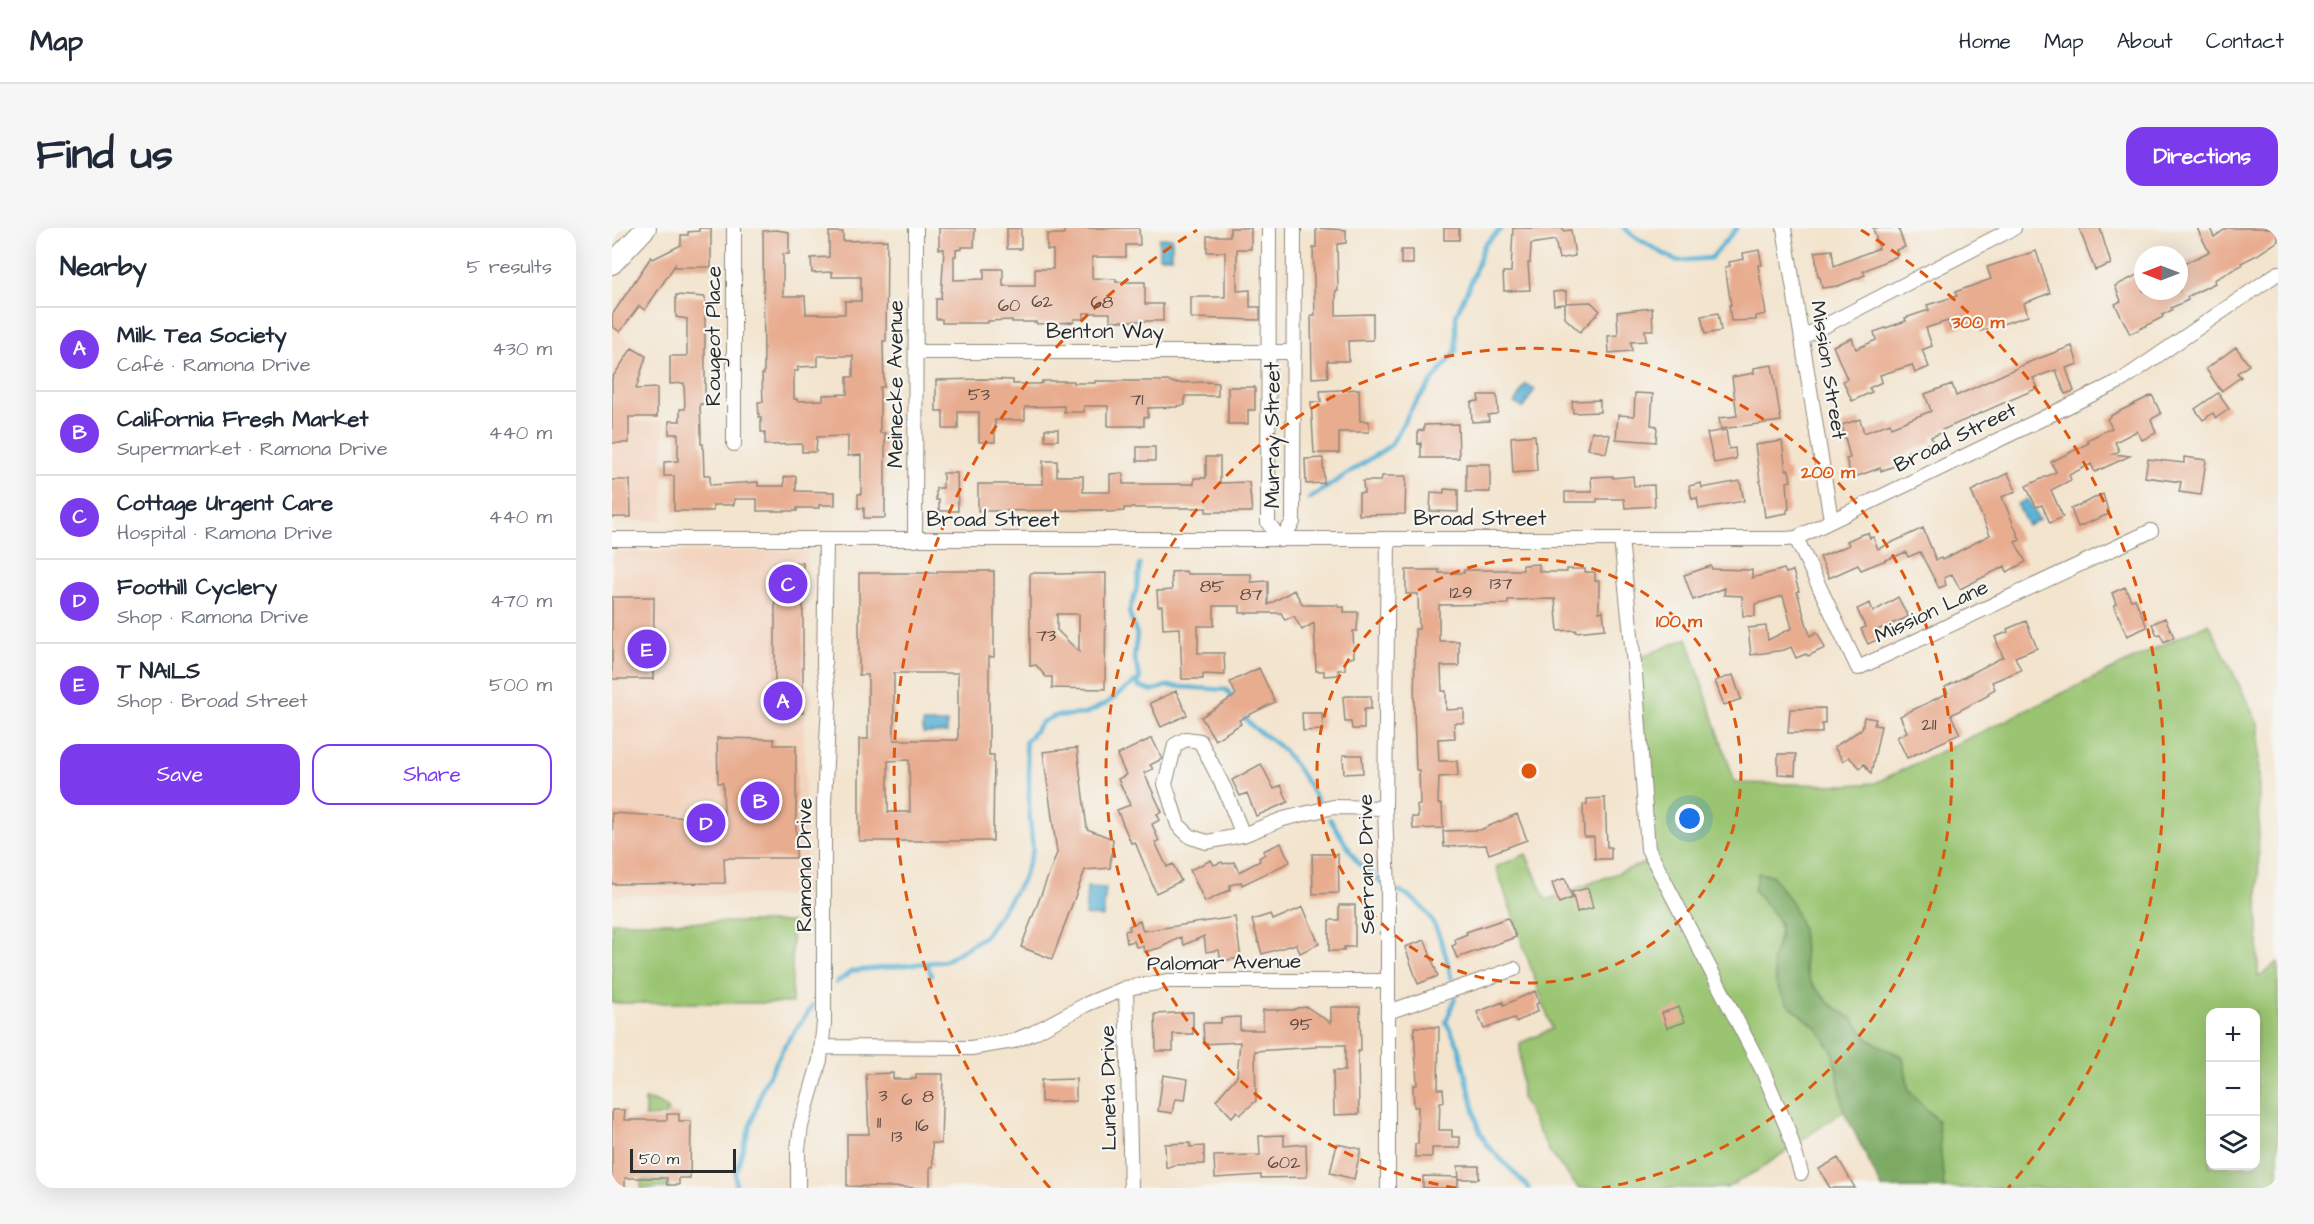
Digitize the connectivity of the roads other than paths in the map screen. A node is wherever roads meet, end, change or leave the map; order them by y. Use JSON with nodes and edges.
{"nodes":[{"id":1,"x":646,"y":228,"type":"edge"},
{"id":2,"x":734,"y":228,"type":"edge"},
{"id":3,"x":916,"y":228,"type":"edge"},
{"id":4,"x":1269,"y":228,"type":"edge"},
{"id":5,"x":1294,"y":228,"type":"edge"},
{"id":6,"x":1784,"y":228,"type":"edge"},
{"id":7,"x":2014,"y":228,"type":"edge"},
{"id":8,"x":612,"y":264,"type":"edge"},
{"id":9,"x":2278,"y":273,"type":"edge"},
{"id":10,"x":1803,"y":337,"type":"junction"},
{"id":11,"x":916,"y":352,"type":"junction"},
{"id":12,"x":1268,"y":352,"type":"junction"},
{"id":13,"x":1294,"y":352,"type":"junction"},
{"id":14,"x":734,"y":444,"type":"dead end"},
{"id":15,"x":1831,"y":520,"type":"junction"},
{"id":16,"x":2151,"y":531,"type":"dead end"},
{"id":17,"x":1796,"y":538,"type":"junction"},
{"id":18,"x":612,"y":539,"type":"edge"},
{"id":19,"x":826,"y":539,"type":"junction"},
{"id":20,"x":1621,"y":539,"type":"junction"},
{"id":21,"x":915,"y":540,"type":"junction"},
{"id":22,"x":1281,"y":540,"type":"junction"},
{"id":23,"x":1388,"y":540,"type":"junction"},
{"id":24,"x":1385,"y":808,"type":"junction"},
{"id":25,"x":1243,"y":836,"type":"junction"},
{"id":26,"x":1514,"y":969,"type":"dead end"},
{"id":27,"x":1388,"y":981,"type":"junction"},
{"id":28,"x":1126,"y":988,"type":"junction"},
{"id":29,"x":1388,"y":1012,"type":"junction"},
{"id":30,"x":822,"y":1047,"type":"junction"},
{"id":31,"x":1801,"y":1173,"type":"dead end"},
{"id":32,"x":798,"y":1188,"type":"edge"},
{"id":33,"x":1131,"y":1188,"type":"edge"},
{"id":34,"x":1388,"y":1188,"type":"edge"}],
"edges":[{"from":1,"to":8,"type":"street"},
{"from":2,"to":14,"type":"street","name":"Rougeot Place"},
{"from":3,"to":11,"type":"street","name":"Meinecke Avenue"},
{"from":4,"to":12,"type":"street","name":"Murray Street"},
{"from":5,"to":13,"type":"street","name":"Murray Street"},
{"from":6,"to":10,"type":"street","name":"Mission Street"},
{"from":7,"to":10,"type":"street"},
{"from":9,"to":15,"type":"street","name":"Broad Street"},
{"from":10,"to":15,"type":"street","name":"Mission Street"},
{"from":11,"to":12,"type":"street","name":"Benton Way"},
{"from":11,"to":21,"type":"street","name":"Meinecke Avenue"},
{"from":12,"to":13,"type":"street","name":"Benton Way"},
{"from":12,"to":22,"type":"street","name":"Murray Street"},
{"from":13,"to":22,"type":"street","name":"Murray Street"},
{"from":15,"to":17,"type":"street","name":"Broad Street"},
{"from":16,"to":17,"type":"street","name":"Mission Lane"},
{"from":17,"to":20,"type":"street","name":"Broad Street"},
{"from":18,"to":19,"type":"street","name":"Broad Street"},
{"from":19,"to":21,"type":"street","name":"Broad Street"},
{"from":19,"to":30,"type":"street","name":"Ramona Drive"},
{"from":20,"to":23,"type":"street","name":"Broad Street"},
{"from":20,"to":31,"type":"street"},
{"from":21,"to":22,"type":"street","name":"Broad Street"},
{"from":22,"to":23,"type":"street","name":"Broad Street"},
{"from":23,"to":24,"type":"street","name":"Serrano Drive"},
{"from":24,"to":25,"type":"street"},
{"from":24,"to":27,"type":"street","name":"Serrano Drive"},
{"from":25,"to":25,"type":"street"},
{"from":26,"to":29,"type":"street"},
{"from":27,"to":28,"type":"street","name":"Palomar Avenue"},
{"from":27,"to":29,"type":"street","name":"Serrano Drive"},
{"from":28,"to":30,"type":"street","name":"Palomar Avenue"},
{"from":28,"to":33,"type":"street","name":"Luneta Drive"},
{"from":29,"to":34,"type":"street","name":"Serrano Drive"},
{"from":30,"to":32,"type":"street","name":"Ramona Drive"}]}
